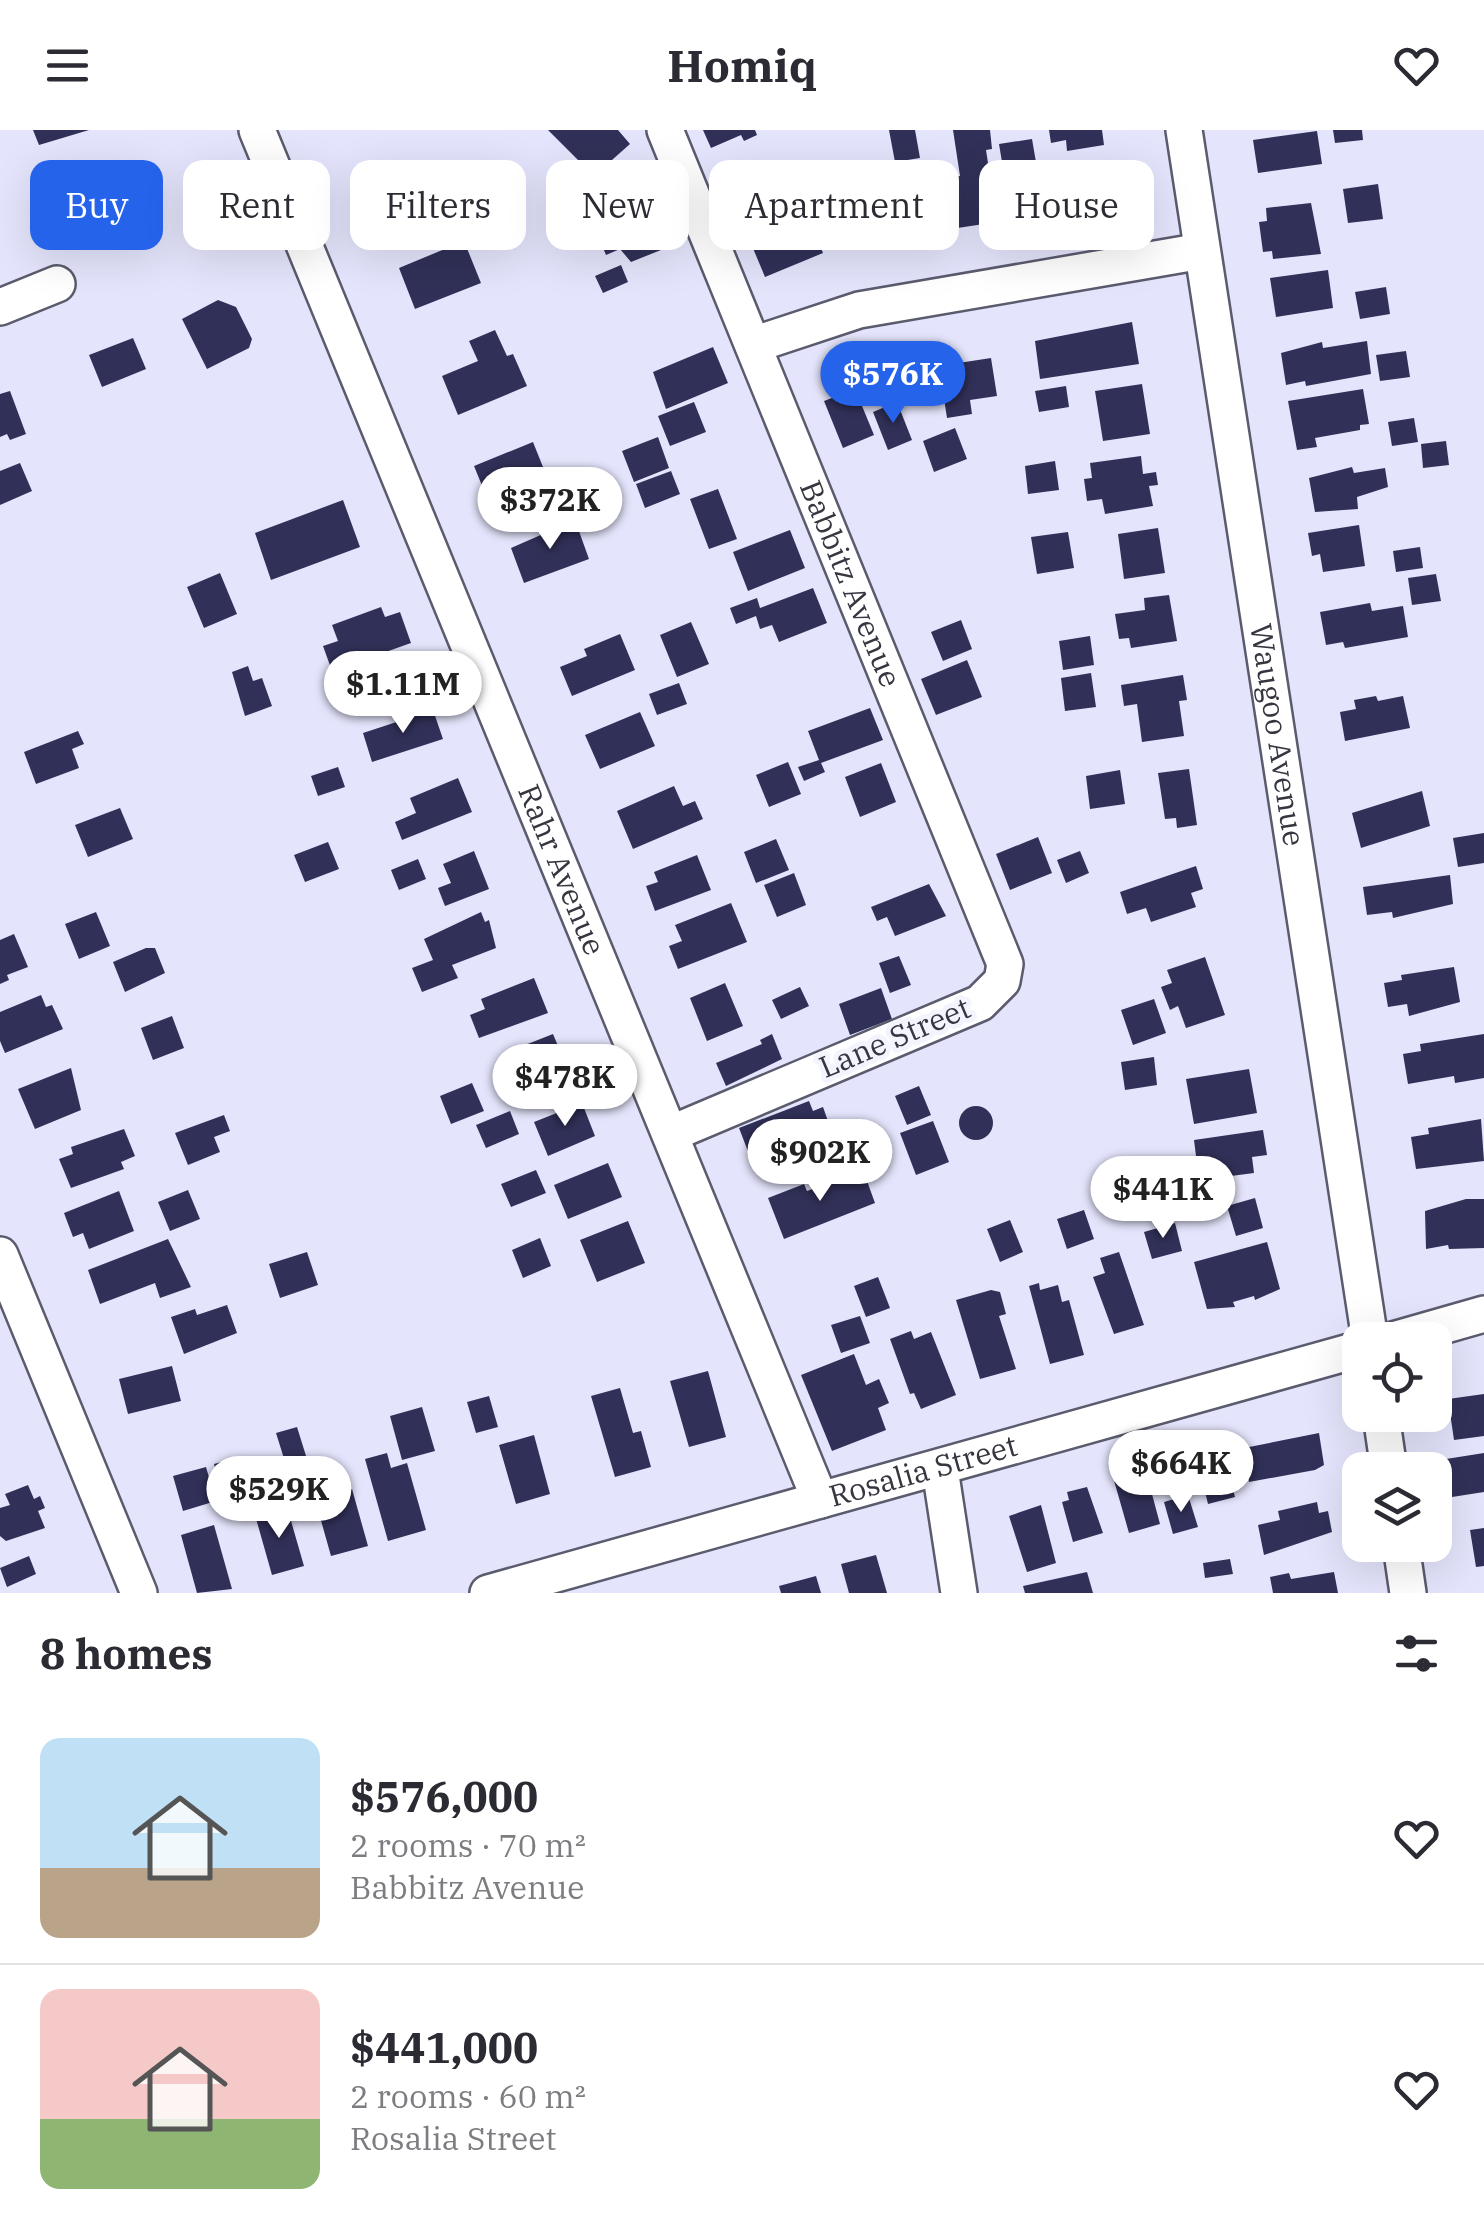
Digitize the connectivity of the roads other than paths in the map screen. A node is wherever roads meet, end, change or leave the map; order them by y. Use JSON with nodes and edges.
{"nodes":[{"id":1,"x":257,"y":130,"type":"edge"},
{"id":2,"x":665,"y":130,"type":"edge"},
{"id":3,"x":1184,"y":130,"type":"edge"},
{"id":4,"x":1202,"y":251,"type":"junction"},
{"id":5,"x":58,"y":284,"type":"dead end"},
{"id":6,"x":0,"y":307,"type":"edge"},
{"id":7,"x":753,"y":345,"type":"junction"},
{"id":8,"x":1002,"y":980,"type":"joint"},
{"id":9,"x":670,"y":1134,"type":"junction"},
{"id":10,"x":0,"y":1255,"type":"edge"},
{"id":11,"x":1484,"y":1314,"type":"edge"},
{"id":12,"x":1367,"y":1322,"type":"edge"},
{"id":13,"x":1452,"y":1323,"type":"edge"},
{"id":14,"x":1342,"y":1355,"type":"edge"},
{"id":15,"x":940,"y":1469,"type":"junction"},
{"id":16,"x":820,"y":1500,"type":"junction"},
{"id":17,"x":1403,"y":1562,"type":"edge"},
{"id":18,"x":139,"y":1593,"type":"edge"},
{"id":19,"x":488,"y":1593,"type":"edge"},
{"id":20,"x":959,"y":1593,"type":"edge"},
{"id":21,"x":1408,"y":1593,"type":"edge"}],
"edges":[{"from":1,"to":9,"type":"street","name":"Rahr Avenue"},
{"from":2,"to":7,"type":"street","name":"Babbitz Avenue"},
{"from":3,"to":4,"type":"street","name":"Waugoo Avenue"},
{"from":4,"to":7,"type":"street"},
{"from":4,"to":12,"type":"street","name":"Waugoo Avenue"},
{"from":5,"to":6,"type":"street"},
{"from":7,"to":8,"type":"street","name":"Babbitz Avenue"},
{"from":8,"to":9,"type":"street","name":"Lane Street"},
{"from":9,"to":16,"type":"street","name":"Rahr Avenue"},
{"from":10,"to":18,"type":"street"},
{"from":11,"to":13,"type":"street"},
{"from":14,"to":15,"type":"street","name":"Rosalia Street"},
{"from":15,"to":16,"type":"street","name":"Rosalia Street"},
{"from":15,"to":20,"type":"street"},
{"from":16,"to":19,"type":"street","name":"Rosalia Street"},
{"from":17,"to":21,"type":"street"}]}
